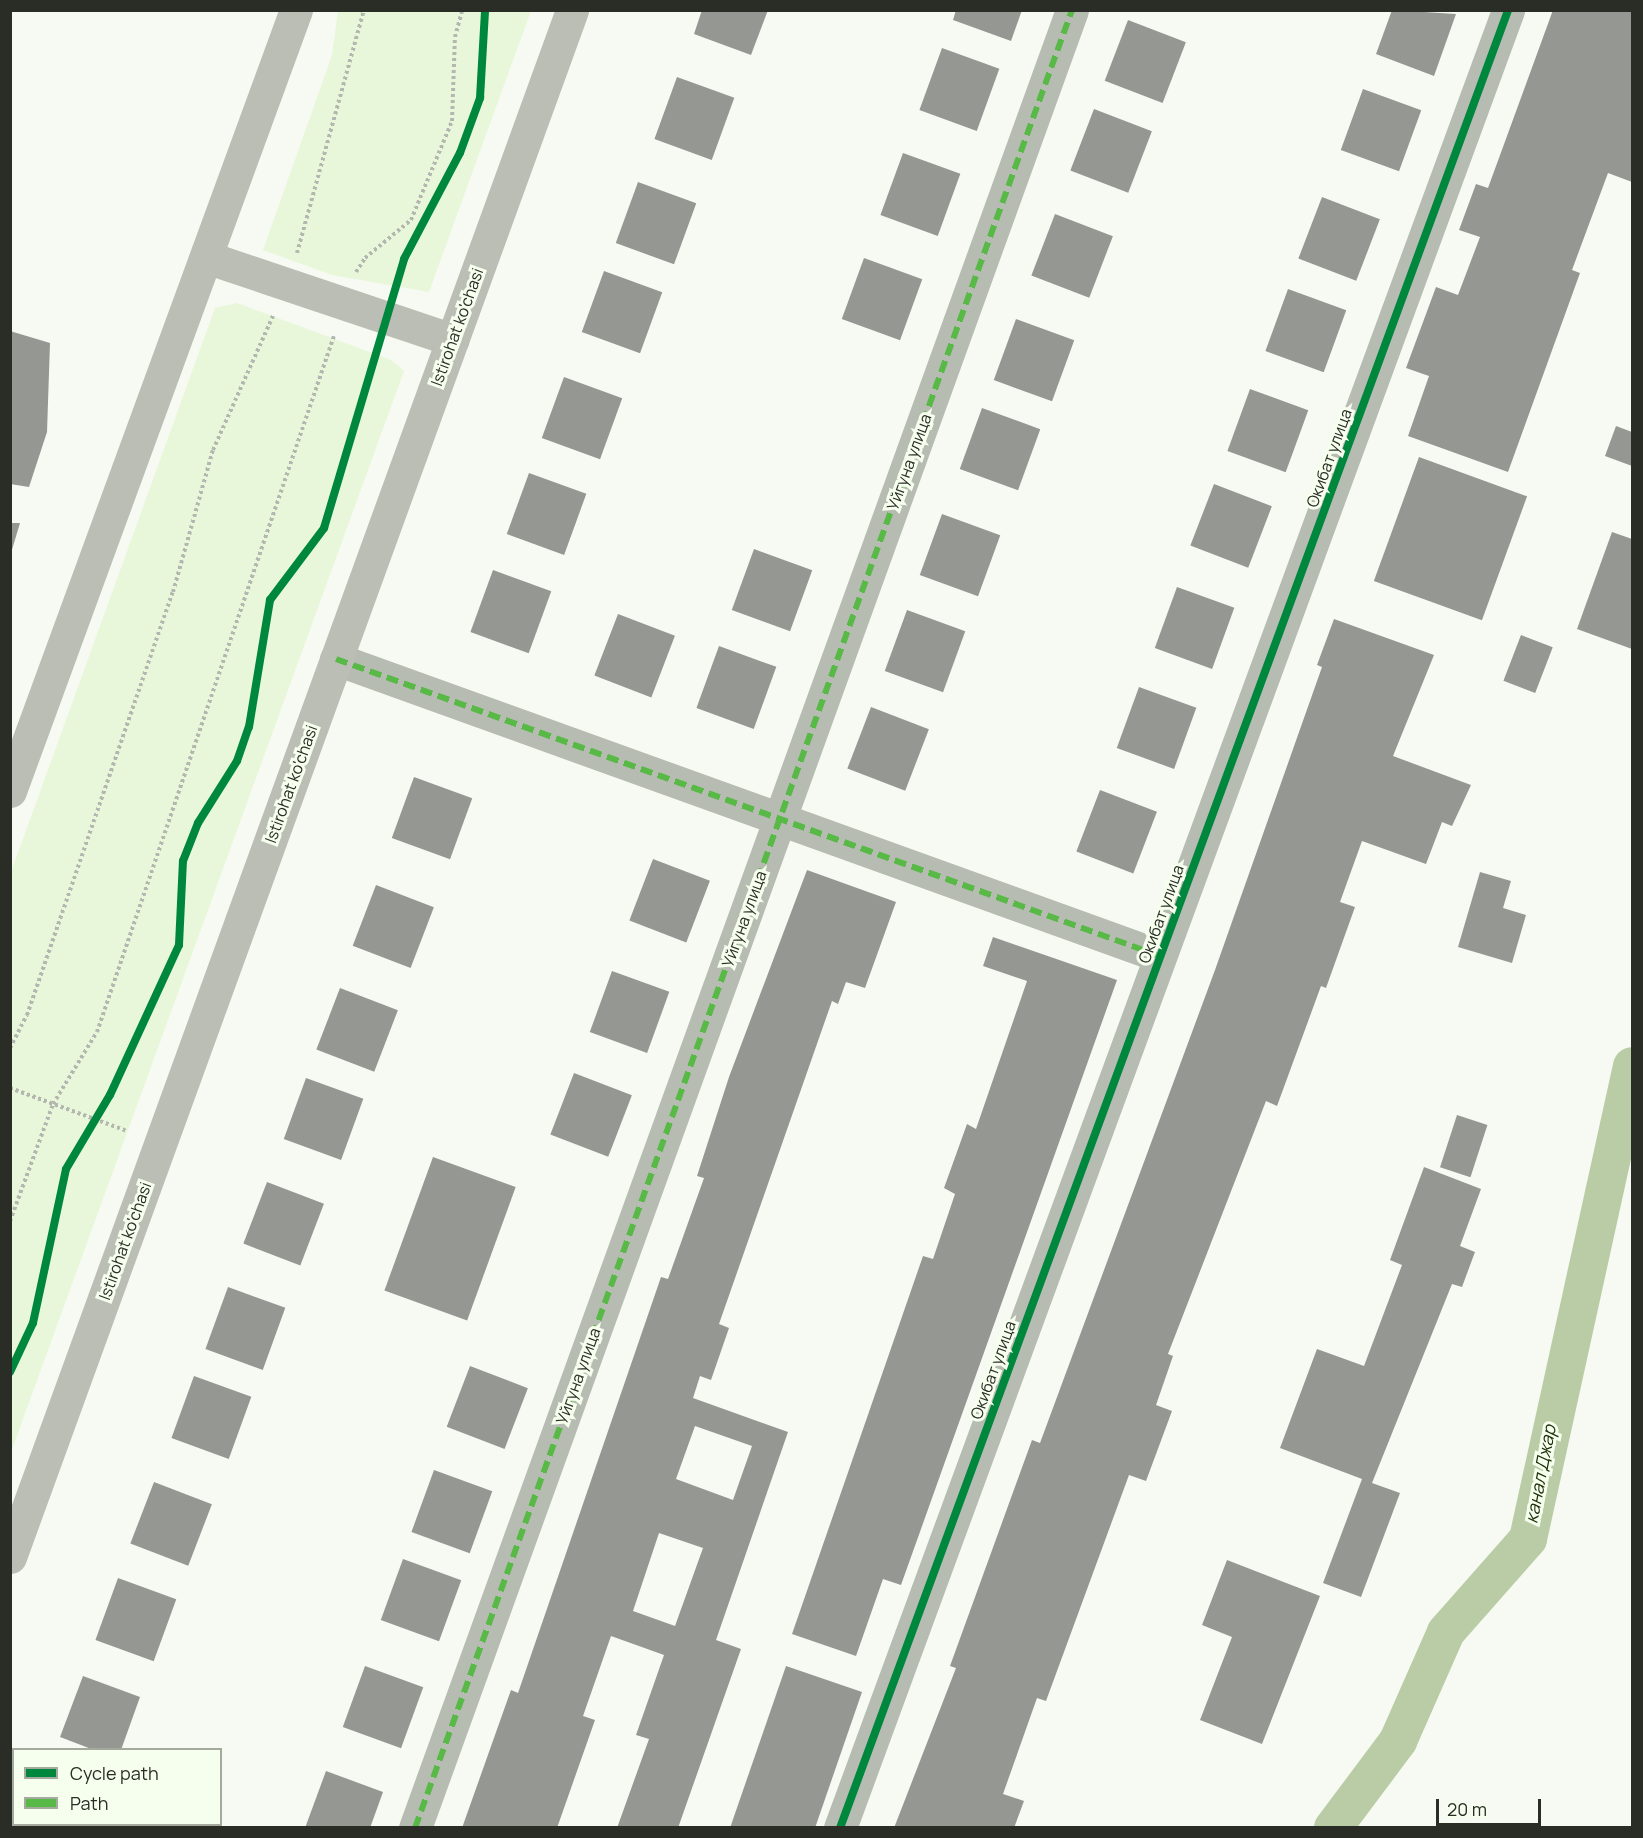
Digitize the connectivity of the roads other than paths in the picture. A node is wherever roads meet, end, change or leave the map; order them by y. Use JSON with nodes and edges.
{"nodes":[{"id":1,"x":296,"y":10,"type":"edge"},
{"id":2,"x":572,"y":10,"type":"edge"},
{"id":3,"x":1072,"y":10,"type":"edge"},
{"id":4,"x":1508,"y":10,"type":"edge"},
{"id":5,"x":206,"y":257,"type":"junction"},
{"id":6,"x":452,"y":340,"type":"junction"},
{"id":7,"x":336,"y":659,"type":"junction"},
{"id":8,"x":10,"y":791,"type":"edge"},
{"id":9,"x":781,"y":816,"type":"junction"},
{"id":10,"x":1160,"y":956,"type":"junction"},
{"id":11,"x":10,"y":1557,"type":"edge"},
{"id":12,"x":415,"y":1827,"type":"edge"},
{"id":13,"x":840,"y":1827,"type":"edge"}],
"edges":[{"from":1,"to":5,"type":"main road"},
{"from":2,"to":6,"type":"main road","name":"Istirohat ko'chasi"},
{"from":3,"to":9,"type":"street","name":"Уйгуна улица"},
{"from":4,"to":10,"type":"street","name":"Окибат улица"},
{"from":5,"to":6,"type":"main road"},
{"from":5,"to":8,"type":"main road"},
{"from":6,"to":7,"type":"main road","name":"Istirohat ko'chasi"},
{"from":7,"to":9,"type":"street"},
{"from":7,"to":11,"type":"main road","name":"Istirohat ko'chasi"},
{"from":9,"to":10,"type":"street"},
{"from":9,"to":12,"type":"street","name":"Уйгуна улица"},
{"from":10,"to":13,"type":"street","name":"Окибат улица"}]}
